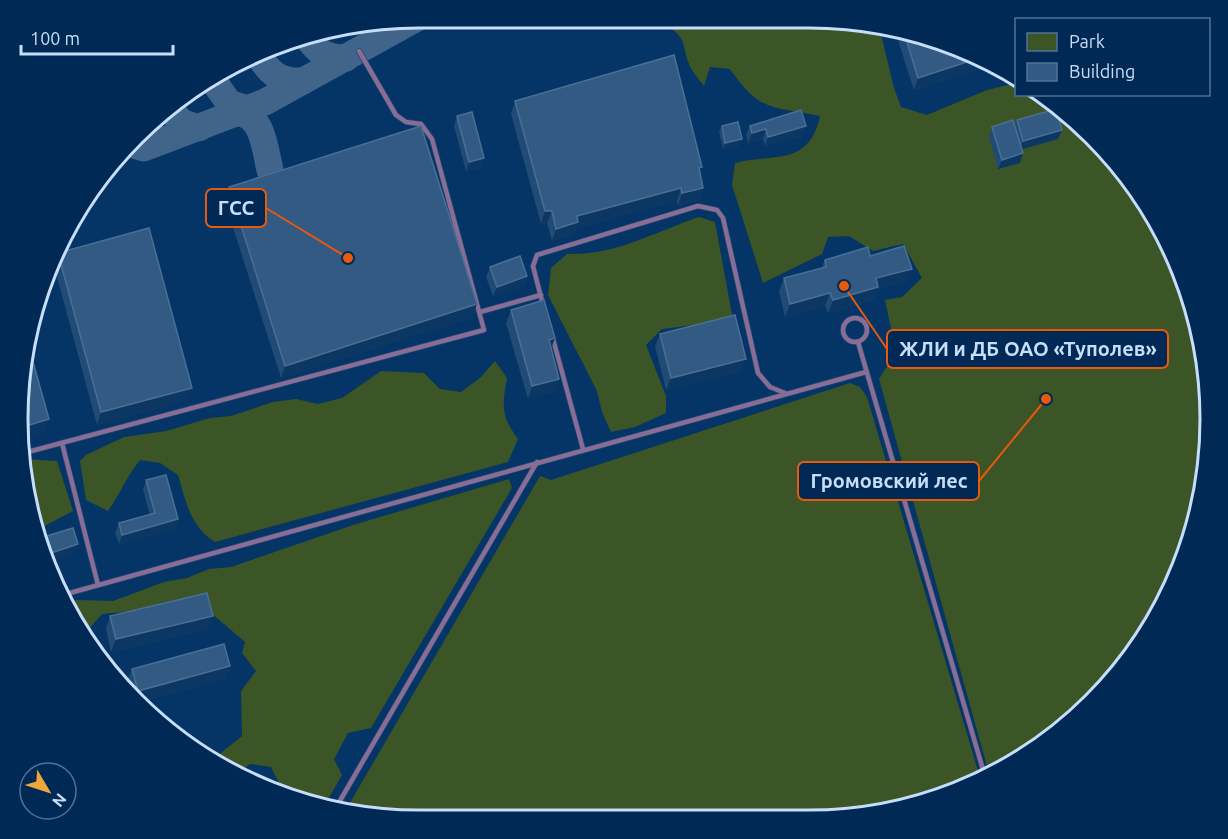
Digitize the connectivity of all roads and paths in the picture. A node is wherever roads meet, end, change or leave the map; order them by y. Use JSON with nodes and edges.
{"nodes":[{"id":1,"x":359,"y":51,"type":"dead end"},
{"id":2,"x":541,"y":295,"type":"junction"},
{"id":3,"x":480,"y":312,"type":"junction"},
{"id":4,"x":547,"y":317,"type":"edge"},
{"id":5,"x":550,"y":328,"type":"edge"},
{"id":6,"x":858,"y":342,"type":"junction"},
{"id":7,"x":866,"y":372,"type":"junction"},
{"id":8,"x":786,"y":393,"type":"junction"},
{"id":9,"x":62,"y":443,"type":"junction"},
{"id":10,"x":583,"y":449,"type":"junction"},
{"id":11,"x":30,"y":451,"type":"edge"},
{"id":12,"x":537,"y":462,"type":"junction"},
{"id":13,"x":98,"y":585,"type":"junction"},
{"id":14,"x":70,"y":593,"type":"edge"},
{"id":15,"x":983,"y":769,"type":"edge"},
{"id":16,"x":339,"y":802,"type":"edge"}],
"edges":[{"from":1,"to":3,"type":"lane"},
{"from":2,"to":3,"type":"lane"},
{"from":2,"to":4,"type":"lane"},
{"from":2,"to":8,"type":"lane"},
{"from":3,"to":9,"type":"lane"},
{"from":5,"to":10,"type":"lane"},
{"from":6,"to":6,"type":"lane"},
{"from":6,"to":7,"type":"lane"},
{"from":7,"to":8,"type":"lane"},
{"from":7,"to":15,"type":"lane"},
{"from":8,"to":10,"type":"lane"},
{"from":9,"to":11,"type":"lane"},
{"from":9,"to":13,"type":"lane"},
{"from":10,"to":12,"type":"lane"},
{"from":12,"to":13,"type":"lane"},
{"from":12,"to":16,"type":"lane"},
{"from":13,"to":14,"type":"lane"}]}
